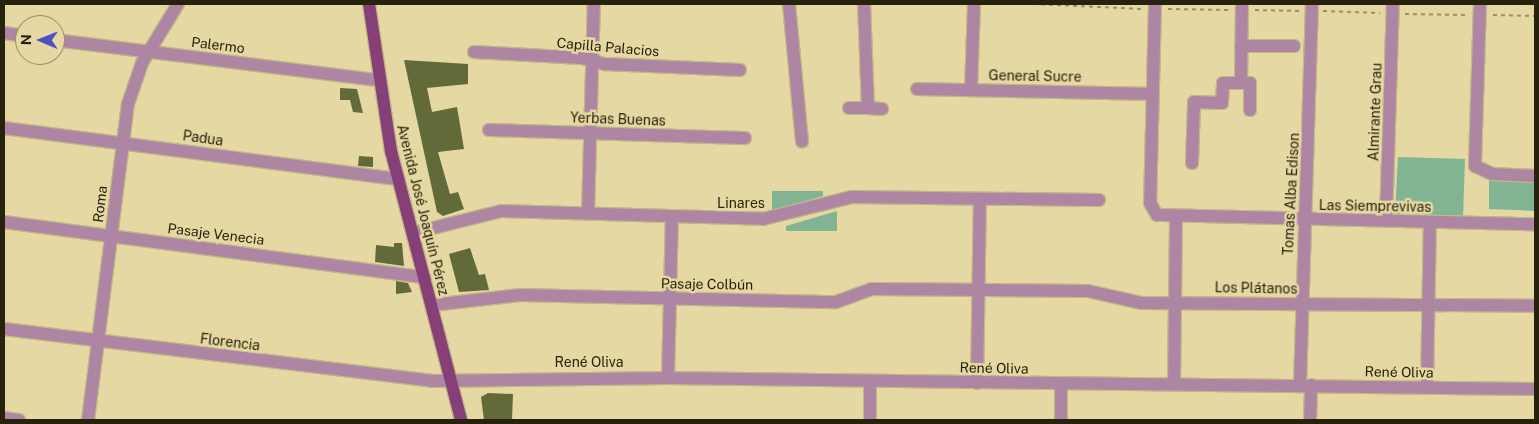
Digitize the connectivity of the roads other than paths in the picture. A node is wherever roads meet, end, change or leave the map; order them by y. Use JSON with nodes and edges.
{"nodes":[{"id":1,"x":178,"y":4,"type":"edge"},
{"id":2,"x":369,"y":4,"type":"edge"},
{"id":3,"x":594,"y":4,"type":"edge"},
{"id":4,"x":789,"y":4,"type":"edge"},
{"id":5,"x":864,"y":4,"type":"edge"},
{"id":6,"x":974,"y":4,"type":"edge"},
{"id":7,"x":1155,"y":6,"type":"edge"},
{"id":8,"x":1242,"y":7,"type":"edge"},
{"id":9,"x":1312,"y":7,"type":"edge"},
{"id":10,"x":1393,"y":9,"type":"edge"},
{"id":11,"x":1480,"y":9,"type":"edge"},
{"id":12,"x":65,"y":41,"type":"edge"},
{"id":13,"x":1241,"y":46,"type":"junction"},
{"id":14,"x":1294,"y":46,"type":"dead end"},
{"id":15,"x":148,"y":51,"type":"junction"},
{"id":16,"x":474,"y":52,"type":"dead end"},
{"id":17,"x":593,"y":61,"type":"junction"},
{"id":18,"x":740,"y":70,"type":"dead end"},
{"id":19,"x":378,"y":80,"type":"junction"},
{"id":20,"x":1241,"y":83,"type":"junction"},
{"id":21,"x":917,"y":88,"type":"dead end"},
{"id":22,"x":970,"y":90,"type":"junction"},
{"id":23,"x":1153,"y":94,"type":"junction"},
{"id":24,"x":849,"y":108,"type":"dead end"},
{"id":25,"x":868,"y":108,"type":"junction"},
{"id":26,"x":882,"y":109,"type":"dead end"},
{"id":27,"x":1250,"y":110,"type":"dead end"},
{"id":28,"x":4,"y":128,"type":"edge"},
{"id":29,"x":489,"y":130,"type":"dead end"},
{"id":30,"x":590,"y":133,"type":"junction"},
{"id":31,"x":745,"y":138,"type":"dead end"},
{"id":32,"x":802,"y":141,"type":"dead end"},
{"id":33,"x":122,"y":142,"type":"junction"},
{"id":34,"x":1192,"y":163,"type":"dead end"},
{"id":35,"x":1535,"y":176,"type":"edge"},
{"id":36,"x":399,"y":179,"type":"junction"},
{"id":37,"x":980,"y":199,"type":"junction"},
{"id":38,"x":1099,"y":200,"type":"dead end"},
{"id":39,"x":588,"y":213,"type":"junction"},
{"id":40,"x":672,"y":216,"type":"junction"},
{"id":41,"x":1176,"y":217,"type":"junction"},
{"id":42,"x":1304,"y":220,"type":"junction"},
{"id":43,"x":1386,"y":221,"type":"junction"},
{"id":44,"x":4,"y":222,"type":"edge"},
{"id":45,"x":1430,"y":222,"type":"junction"},
{"id":46,"x":1535,"y":224,"type":"edge"},
{"id":47,"x":413,"y":233,"type":"junction"},
{"id":48,"x":111,"y":236,"type":"junction"},
{"id":49,"x":424,"y":277,"type":"junction"},
{"id":50,"x":979,"y":290,"type":"junction"},
{"id":51,"x":670,"y":298,"type":"junction"},
{"id":52,"x":1175,"y":302,"type":"junction"},
{"id":53,"x":1302,"y":304,"type":"junction"},
{"id":54,"x":432,"y":305,"type":"junction"},
{"id":55,"x":1429,"y":305,"type":"junction"},
{"id":56,"x":1535,"y":306,"type":"edge"},
{"id":57,"x":4,"y":329,"type":"edge"},
{"id":58,"x":97,"y":342,"type":"junction"},
{"id":59,"x":668,"y":378,"type":"junction"},
{"id":60,"x":452,"y":380,"type":"junction"},
{"id":61,"x":870,"y":382,"type":"junction"},
{"id":62,"x":977,"y":383,"type":"junction"},
{"id":63,"x":1061,"y":384,"type":"junction"},
{"id":64,"x":1174,"y":384,"type":"junction"},
{"id":65,"x":1306,"y":385,"type":"junction"},
{"id":66,"x":1427,"y":387,"type":"junction"},
{"id":67,"x":1535,"y":389,"type":"edge"},
{"id":68,"x":4,"y":418,"type":"edge"},
{"id":69,"x":20,"y":420,"type":"edge"},
{"id":70,"x":88,"y":420,"type":"edge"},
{"id":71,"x":461,"y":420,"type":"edge"},
{"id":72,"x":870,"y":420,"type":"edge"},
{"id":73,"x":1060,"y":420,"type":"edge"},
{"id":74,"x":1310,"y":420,"type":"edge"}],
"edges":[{"from":1,"to":15,"type":"street","name":"Roma"},
{"from":2,"to":19,"type":"main road","name":"Avenida José Joaquín Pérez"},
{"from":3,"to":17,"type":"street"},
{"from":4,"to":32,"type":"street"},
{"from":5,"to":25,"type":"street"},
{"from":6,"to":22,"type":"street"},
{"from":7,"to":23,"type":"street"},
{"from":8,"to":13,"type":"street"},
{"from":9,"to":42,"type":"street","name":"Tomas Alba Edison"},
{"from":10,"to":43,"type":"street","name":"Almirante Grau"},
{"from":11,"to":35,"type":"street"},
{"from":12,"to":15,"type":"street","name":"Palermo"},
{"from":13,"to":14,"type":"street"},
{"from":13,"to":20,"type":"street"},
{"from":15,"to":19,"type":"street","name":"Palermo"},
{"from":15,"to":33,"type":"street","name":"Roma"},
{"from":16,"to":17,"type":"street","name":"Capilla Palacios"},
{"from":17,"to":18,"type":"street","name":"Capilla Palacios"},
{"from":17,"to":30,"type":"street"},
{"from":19,"to":36,"type":"main road","name":"Avenida José Joaquín Pérez"},
{"from":20,"to":27,"type":"street"},
{"from":20,"to":34,"type":"street"},
{"from":21,"to":22,"type":"street","name":"General Sucre"},
{"from":22,"to":23,"type":"street","name":"General Sucre"},
{"from":23,"to":41,"type":"street","name":"Las Siemprevivas"},
{"from":24,"to":25,"type":"street"},
{"from":25,"to":26,"type":"street"},
{"from":28,"to":33,"type":"street","name":"Padua"},
{"from":29,"to":30,"type":"street","name":"Yerbas Buenas"},
{"from":30,"to":31,"type":"street","name":"Yerbas Buenas"},
{"from":30,"to":39,"type":"street"},
{"from":33,"to":36,"type":"street","name":"Padua"},
{"from":33,"to":48,"type":"street","name":"Roma"},
{"from":36,"to":47,"type":"main road","name":"Avenida José Joaquín Pérez"},
{"from":37,"to":38,"type":"street","name":"Linares"},
{"from":37,"to":40,"type":"street","name":"Linares"},
{"from":37,"to":50,"type":"street"},
{"from":39,"to":40,"type":"street","name":"Linares"},
{"from":39,"to":47,"type":"street","name":"Linares"},
{"from":40,"to":51,"type":"street"},
{"from":41,"to":42,"type":"street","name":"Las Siemprevivas"},
{"from":41,"to":52,"type":"street"},
{"from":42,"to":43,"type":"street","name":"Las Siemprevivas"},
{"from":42,"to":53,"type":"street","name":"Tomas Alba Edison"},
{"from":43,"to":45,"type":"street","name":"Las Siemprevivas"},
{"from":44,"to":48,"type":"street","name":"Pasaje Venecia"},
{"from":45,"to":46,"type":"street","name":"Las Siemprevivas"},
{"from":45,"to":55,"type":"street"},
{"from":47,"to":49,"type":"main road","name":"Avenida José Joaquín Pérez"},
{"from":48,"to":49,"type":"street","name":"Pasaje Venecia"},
{"from":48,"to":58,"type":"street","name":"Roma"},
{"from":49,"to":54,"type":"main road","name":"Avenida José Joaquín Pérez"},
{"from":50,"to":51,"type":"street","name":"Pasaje Colbún"},
{"from":50,"to":52,"type":"street","name":"Los Plátanos"},
{"from":50,"to":62,"type":"street"},
{"from":51,"to":54,"type":"street","name":"Pasaje Colbún"},
{"from":51,"to":59,"type":"street"},
{"from":52,"to":53,"type":"street","name":"Los Plátanos"},
{"from":52,"to":64,"type":"street"},
{"from":53,"to":55,"type":"street","name":"Los Plátanos"},
{"from":53,"to":65,"type":"street","name":"Tomas Alba Edison"},
{"from":54,"to":60,"type":"main road","name":"Avenida José Joaquín Pérez"},
{"from":55,"to":56,"type":"street","name":"Los Plátanos"},
{"from":55,"to":66,"type":"street"},
{"from":57,"to":58,"type":"street","name":"Florencia"},
{"from":58,"to":60,"type":"street","name":"Florencia"},
{"from":58,"to":70,"type":"street","name":"Roma"},
{"from":59,"to":60,"type":"street","name":"René Oliva"},
{"from":59,"to":61,"type":"street","name":"René Oliva"},
{"from":60,"to":71,"type":"main road","name":"Avenida José Joaquín Pérez"},
{"from":61,"to":62,"type":"street","name":"René Oliva"},
{"from":61,"to":72,"type":"street"},
{"from":62,"to":63,"type":"street","name":"René Oliva"},
{"from":63,"to":64,"type":"street","name":"René Oliva"},
{"from":63,"to":73,"type":"street"},
{"from":64,"to":65,"type":"street","name":"René Oliva"},
{"from":65,"to":66,"type":"street","name":"René Oliva"},
{"from":65,"to":74,"type":"street","name":"Tomas Alba Edison"},
{"from":66,"to":67,"type":"street","name":"René Oliva"},
{"from":68,"to":69,"type":"street"}]}
